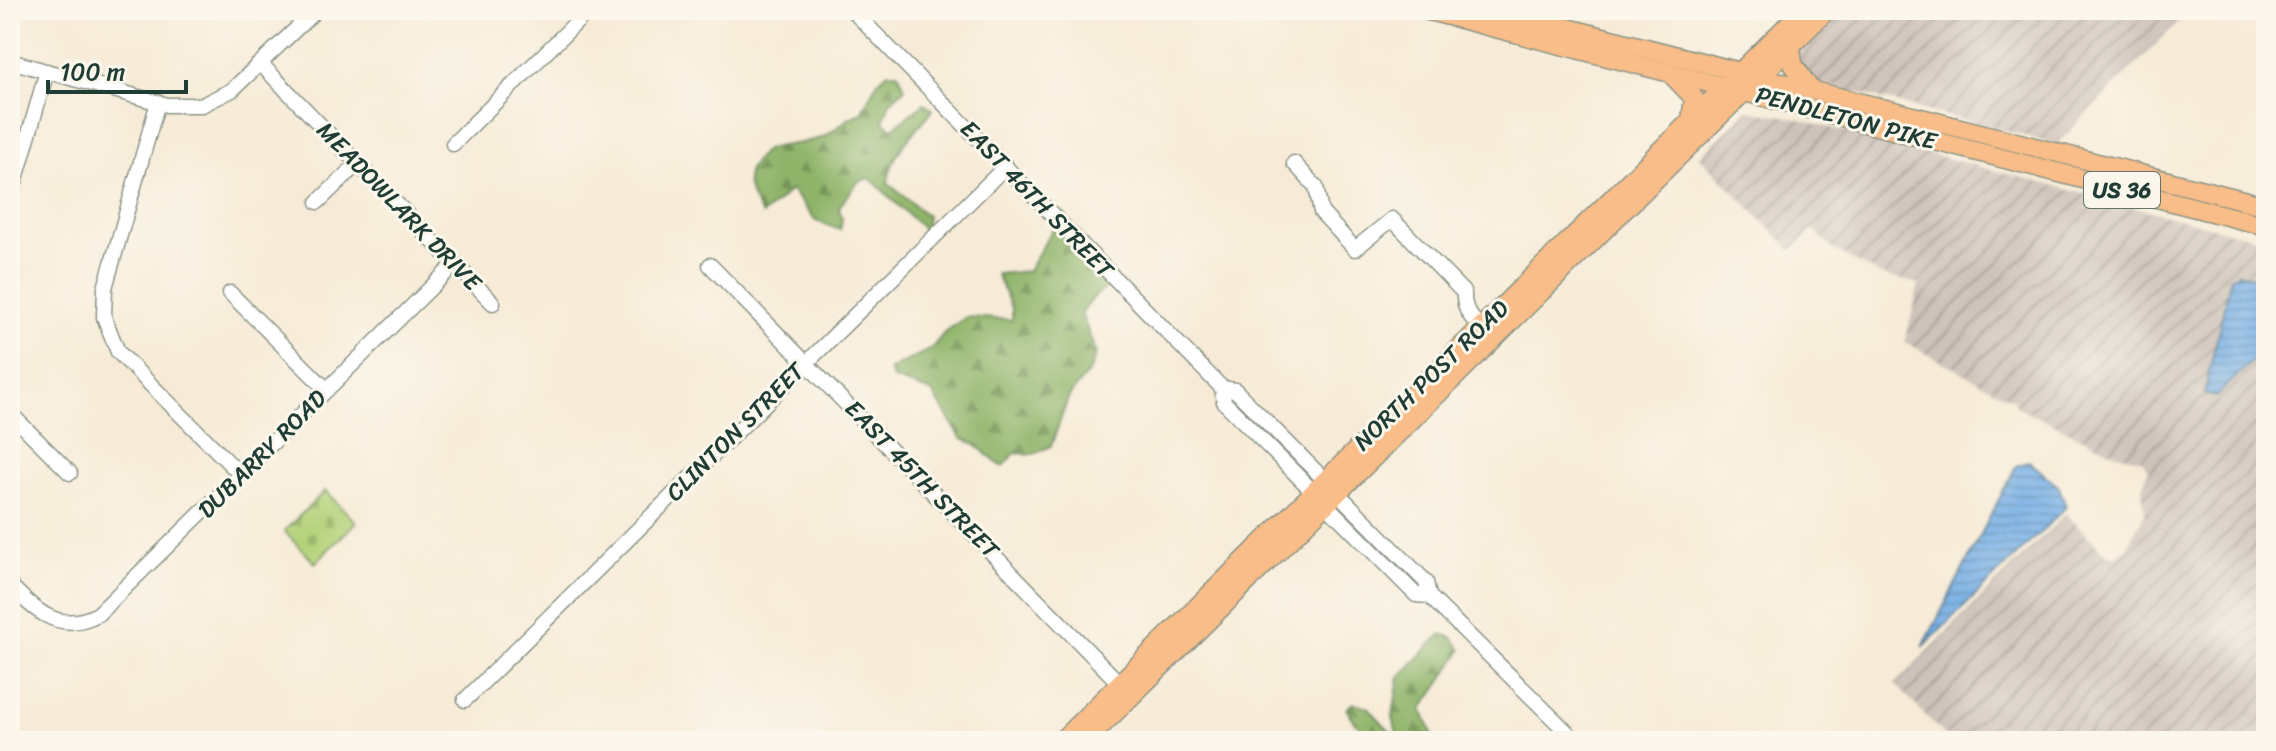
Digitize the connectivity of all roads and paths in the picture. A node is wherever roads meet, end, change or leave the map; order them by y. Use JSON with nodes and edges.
{"nodes":[{"id":1,"x":316,"y":10,"type":"edge"},
{"id":2,"x":589,"y":10,"type":"edge"},
{"id":3,"x":852,"y":10,"type":"edge"},
{"id":4,"x":1425,"y":10,"type":"edge"},
{"id":5,"x":1497,"y":10,"type":"edge"},
{"id":6,"x":1803,"y":10,"type":"edge"},
{"id":7,"x":1827,"y":10,"type":"edge"},
{"id":8,"x":1527,"y":14,"type":"edge"},
{"id":9,"x":1791,"y":46,"type":"junction"},
{"id":10,"x":10,"y":61,"type":"edge"},
{"id":11,"x":260,"y":63,"type":"junction"},
{"id":12,"x":1741,"y":70,"type":"junction"},
{"id":13,"x":47,"y":71,"type":"junction"},
{"id":14,"x":1670,"y":73,"type":"junction"},
{"id":15,"x":1761,"y":75,"type":"junction"},
{"id":16,"x":1725,"y":87,"type":"junction"},
{"id":17,"x":1810,"y":89,"type":"junction"},
{"id":18,"x":1744,"y":92,"type":"junction"},
{"id":19,"x":158,"y":102,"type":"junction"},
{"id":20,"x":1691,"y":120,"type":"junction"},
{"id":21,"x":453,"y":144,"type":"dead end"},
{"id":22,"x":358,"y":163,"type":"junction"},
{"id":23,"x":1294,"y":163,"type":"dead end"},
{"id":24,"x":1006,"y":166,"type":"junction"},
{"id":25,"x":10,"y":200,"type":"edge"},
{"id":26,"x":318,"y":202,"type":"dead end"},
{"id":27,"x":2266,"y":206,"type":"edge"},
{"id":28,"x":2266,"y":226,"type":"edge"},
{"id":29,"x":455,"y":264,"type":"junction"},
{"id":30,"x":710,"y":265,"type":"dead end"},
{"id":31,"x":230,"y":293,"type":"dead end"},
{"id":32,"x":493,"y":303,"type":"dead end"},
{"id":33,"x":1487,"y":332,"type":"junction"},
{"id":34,"x":806,"y":361,"type":"junction"},
{"id":35,"x":327,"y":390,"type":"junction"},
{"id":36,"x":10,"y":413,"type":"edge"},
{"id":37,"x":70,"y":473,"type":"dead end"},
{"id":38,"x":241,"y":475,"type":"junction"},
{"id":39,"x":1324,"y":492,"type":"junction"},
{"id":40,"x":10,"y":585,"type":"edge"},
{"id":41,"x":1126,"y":689,"type":"junction"},
{"id":42,"x":465,"y":700,"type":"dead end"},
{"id":43,"x":1061,"y":741,"type":"edge"},
{"id":44,"x":1086,"y":741,"type":"edge"},
{"id":45,"x":1576,"y":741,"type":"edge"}],
"edges":[{"from":1,"to":11,"type":"street"},
{"from":2,"to":21,"type":"street"},
{"from":3,"to":24,"type":"street","name":"EAST 46TH STREET"},
{"from":4,"to":14,"type":"main road","name":"PENDLETON PIKE","number":"US 36"},
{"from":5,"to":8,"type":"main road","name":"PENDLETON PIKE"},
{"from":6,"to":12,"type":"main road","name":"NORTH POST ROAD"},
{"from":7,"to":9,"type":"main road","name":"NORTH POST ROAD"},
{"from":8,"to":12,"type":"main road","name":"PENDLETON PIKE"},
{"from":9,"to":15,"type":"main road","name":"NORTH POST ROAD"},
{"from":9,"to":17,"type":"main road"},
{"from":10,"to":13,"type":"street"},
{"from":11,"to":19,"type":"street"},
{"from":11,"to":22,"type":"street","name":"MEADOWLARK DRIVE"},
{"from":12,"to":15,"type":"main road","name":"PENDLETON PIKE"},
{"from":12,"to":16,"type":"main road","name":"NORTH POST ROAD"},
{"from":13,"to":19,"type":"street"},
{"from":13,"to":25,"type":"street"},
{"from":14,"to":16,"type":"main road","name":"PENDLETON PIKE","number":"US 36"},
{"from":14,"to":20,"type":"main road"},
{"from":15,"to":17,"type":"main road","name":"PENDLETON PIKE"},
{"from":15,"to":18,"type":"main road","name":"NORTH POST ROAD"},
{"from":16,"to":18,"type":"main road","name":"PENDLETON PIKE","number":"US 36"},
{"from":16,"to":20,"type":"main road","name":"NORTH POST ROAD"},
{"from":17,"to":27,"type":"main road","name":"PENDLETON PIKE"},
{"from":18,"to":28,"type":"main road","name":"PENDLETON PIKE","number":"US 36"},
{"from":18,"to":33,"type":"main road","name":"NORTH POST ROAD"},
{"from":19,"to":38,"type":"street"},
{"from":20,"to":33,"type":"main road","name":"NORTH POST ROAD"},
{"from":22,"to":26,"type":"street"},
{"from":22,"to":29,"type":"street","name":"MEADOWLARK DRIVE"},
{"from":23,"to":33,"type":"street"},
{"from":24,"to":34,"type":"street","name":"CLINTON STREET"},
{"from":24,"to":39,"type":"street","name":"EAST 46TH STREET"},
{"from":29,"to":32,"type":"street","name":"MEADOWLARK DRIVE"},
{"from":29,"to":35,"type":"street","name":"DUBARRY ROAD"},
{"from":30,"to":34,"type":"street","name":"EAST 45TH STREET"},
{"from":31,"to":35,"type":"street"},
{"from":33,"to":39,"type":"main road","name":"NORTH POST ROAD"},
{"from":34,"to":41,"type":"street","name":"EAST 45TH STREET"},
{"from":34,"to":42,"type":"street","name":"CLINTON STREET"},
{"from":35,"to":38,"type":"street","name":"DUBARRY ROAD"},
{"from":36,"to":37,"type":"street"},
{"from":38,"to":40,"type":"street","name":"DUBARRY ROAD"},
{"from":39,"to":41,"type":"main road","name":"NORTH POST ROAD"},
{"from":39,"to":45,"type":"street","name":"EAST 46TH STREET"},
{"from":41,"to":43,"type":"main road","name":"NORTH POST ROAD"},
{"from":41,"to":44,"type":"main road","name":"NORTH POST ROAD"}]}
